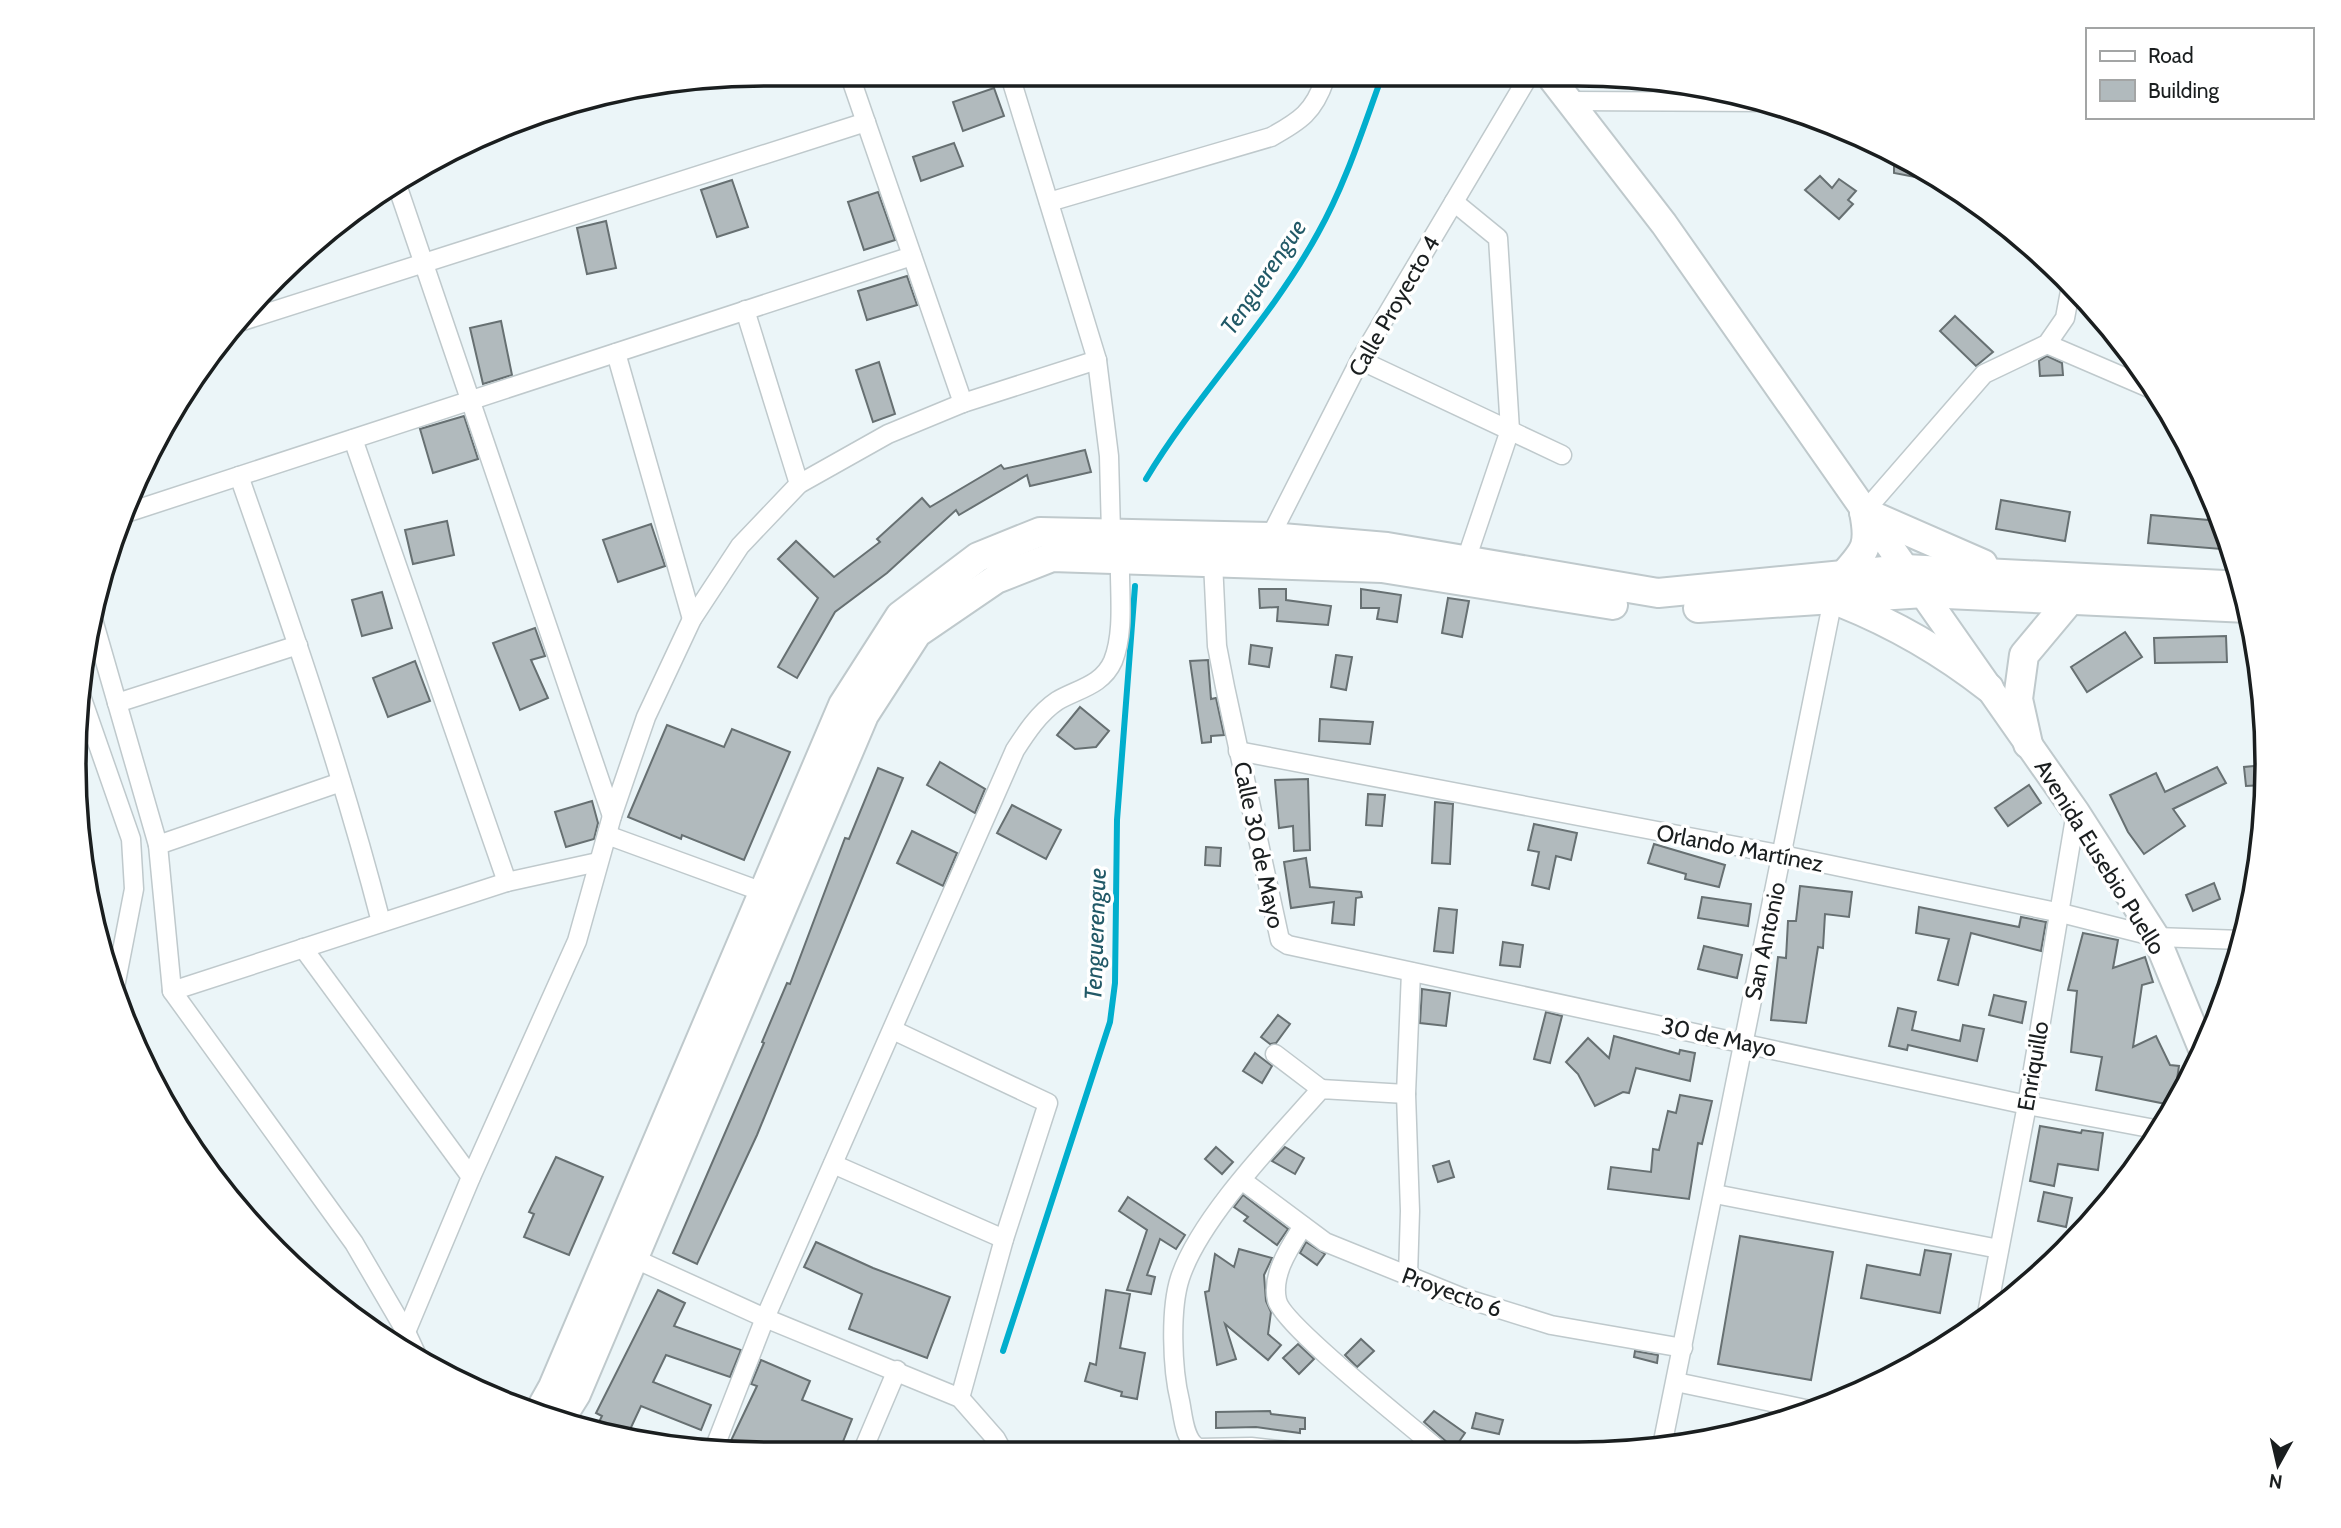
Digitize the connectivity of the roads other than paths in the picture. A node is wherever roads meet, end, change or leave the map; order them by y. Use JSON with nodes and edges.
{"nodes":[{"id":1,"x":853,"y":86,"type":"edge"},
{"id":2,"x":1013,"y":86,"type":"edge"},
{"id":3,"x":1323,"y":86,"type":"edge"},
{"id":4,"x":1523,"y":86,"type":"edge"},
{"id":5,"x":1557,"y":86,"type":"edge"},
{"id":6,"x":1568,"y":101,"type":"junction"},
{"id":7,"x":1721,"y":102,"type":"edge"},
{"id":8,"x":866,"y":122,"type":"junction"},
{"id":9,"x":400,"y":192,"type":"edge"},
{"id":10,"x":1049,"y":202,"type":"junction"},
{"id":11,"x":1454,"y":202,"type":"junction"},
{"id":12,"x":912,"y":256,"type":"junction"},
{"id":13,"x":424,"y":263,"type":"junction"},
{"id":14,"x":2069,"y":297,"type":"edge"},
{"id":15,"x":746,"y":310,"type":"junction"},
{"id":16,"x":254,"y":317,"type":"edge"},
{"id":17,"x":2048,"y":344,"type":"junction"},
{"id":18,"x":616,"y":352,"type":"junction"},
{"id":19,"x":1097,"y":360,"type":"junction"},
{"id":20,"x":1360,"y":360,"type":"junction"},
{"id":21,"x":2138,"y":383,"type":"edge"},
{"id":22,"x":471,"y":400,"type":"junction"},
{"id":23,"x":963,"y":403,"type":"junction"},
{"id":24,"x":1510,"y":430,"type":"junction"},
{"id":25,"x":353,"y":439,"type":"junction"},
{"id":26,"x":1562,"y":454,"type":"dead end"},
{"id":27,"x":239,"y":476,"type":"junction"},
{"id":28,"x":799,"y":484,"type":"junction"},
{"id":29,"x":135,"y":510,"type":"edge"},
{"id":30,"x":1864,"y":512,"type":"junction"},
{"id":31,"x":1270,"y":537,"type":"junction"},
{"id":32,"x":1115,"y":546,"type":"junction"},
{"id":33,"x":1466,"y":560,"type":"junction"},
{"id":34,"x":1213,"y":562,"type":"junction"},
{"id":35,"x":1905,"y":569,"type":"junction"},
{"id":36,"x":2011,"y":574,"type":"junction"},
{"id":37,"x":2231,"y":585,"type":"edge"},
{"id":38,"x":1838,"y":588,"type":"junction"},
{"id":39,"x":1924,"y":593,"type":"junction"},
{"id":40,"x":2070,"y":600,"type":"junction"},
{"id":41,"x":2236,"y":607,"type":"edge"},
{"id":42,"x":692,"y":619,"type":"junction"},
{"id":43,"x":98,"y":637,"type":"edge"},
{"id":44,"x":298,"y":645,"type":"junction"},
{"id":45,"x":1989,"y":688,"type":"junction"},
{"id":46,"x":117,"y":703,"type":"junction"},
{"id":47,"x":88,"y":715,"type":"edge"},
{"id":48,"x":2028,"y":744,"type":"junction"},
{"id":49,"x":1238,"y":751,"type":"junction"},
{"id":50,"x":341,"y":782,"type":"junction"},
{"id":51,"x":2076,"y":812,"type":"junction"},
{"id":52,"x":612,"y":816,"type":"junction"},
{"id":53,"x":607,"y":835,"type":"junction"},
{"id":54,"x":158,"y":845,"type":"junction"},
{"id":55,"x":1783,"y":855,"type":"junction"},
{"id":56,"x":598,"y":862,"type":"junction"},
{"id":57,"x":507,"y":882,"type":"junction"},
{"id":58,"x":773,"y":896,"type":"junction"},
{"id":59,"x":2061,"y":913,"type":"junction"},
{"id":60,"x":381,"y":922,"type":"junction"},
{"id":61,"x":2156,"y":937,"type":"junction"},
{"id":62,"x":1280,"y":940,"type":"joint"},
{"id":63,"x":2232,"y":940,"type":"edge"},
{"id":64,"x":303,"y":948,"type":"junction"},
{"id":65,"x":118,"y":970,"type":"edge"},
{"id":66,"x":1411,"y":972,"type":"junction"},
{"id":67,"x":172,"y":991,"type":"junction"},
{"id":68,"x":893,"y":1030,"type":"junction"},
{"id":69,"x":2198,"y":1037,"type":"edge"},
{"id":70,"x":1744,"y":1042,"type":"junction"},
{"id":71,"x":1275,"y":1054,"type":"dead end"},
{"id":72,"x":1321,"y":1089,"type":"junction"},
{"id":73,"x":1406,"y":1094,"type":"junction"},
{"id":74,"x":2027,"y":1105,"type":"junction"},
{"id":75,"x":2149,"y":1128,"type":"edge"},
{"id":76,"x":833,"y":1164,"type":"junction"},
{"id":77,"x":471,"y":1177,"type":"junction"},
{"id":78,"x":1243,"y":1181,"type":"junction"},
{"id":79,"x":1715,"y":1194,"type":"junction"},
{"id":80,"x":1303,"y":1226,"type":"junction"},
{"id":81,"x":1004,"y":1239,"type":"junction"},
{"id":82,"x":1999,"y":1249,"type":"junction"},
{"id":83,"x":633,"y":1258,"type":"junction"},
{"id":84,"x":1408,"y":1276,"type":"junction"},
{"id":85,"x":1989,"y":1303,"type":"edge"},
{"id":86,"x":765,"y":1318,"type":"junction"},
{"id":87,"x":406,"y":1332,"type":"junction"},
{"id":88,"x":411,"y":1342,"type":"edge"},
{"id":89,"x":1683,"y":1348,"type":"junction"},
{"id":90,"x":897,"y":1370,"type":"junction"},
{"id":91,"x":1676,"y":1382,"type":"junction"},
{"id":92,"x":960,"y":1398,"type":"junction"},
{"id":93,"x":543,"y":1405,"type":"edge"},
{"id":94,"x":1793,"y":1407,"type":"edge"},
{"id":95,"x":565,"y":1412,"type":"edge"},
{"id":96,"x":1664,"y":1436,"type":"edge"},
{"id":97,"x":718,"y":1441,"type":"edge"},
{"id":98,"x":866,"y":1442,"type":"edge"},
{"id":99,"x":998,"y":1442,"type":"edge"},
{"id":100,"x":1191,"y":1442,"type":"edge"},
{"id":101,"x":1429,"y":1442,"type":"edge"}],
"edges":[{"from":1,"to":8,"type":"street"},
{"from":2,"to":10,"type":"street"},
{"from":3,"to":10,"type":"street"},
{"from":4,"to":11,"type":"street","name":"Calle Proyecto 4"},
{"from":5,"to":6,"type":"main road","name":"Avenida Eusebio Puello"},
{"from":6,"to":7,"type":"street"},
{"from":6,"to":30,"type":"main road","name":"Avenida Eusebio Puello"},
{"from":8,"to":12,"type":"street"},
{"from":8,"to":13,"type":"street"},
{"from":9,"to":13,"type":"street"},
{"from":10,"to":19,"type":"street"},
{"from":11,"to":20,"type":"street","name":"Calle Proyecto 4"},
{"from":11,"to":24,"type":"street"},
{"from":12,"to":15,"type":"street"},
{"from":12,"to":23,"type":"street"},
{"from":13,"to":16,"type":"street"},
{"from":13,"to":22,"type":"street"},
{"from":14,"to":17,"type":"street"},
{"from":15,"to":18,"type":"street"},
{"from":15,"to":28,"type":"street"},
{"from":17,"to":21,"type":"street"},
{"from":17,"to":30,"type":"street"},
{"from":18,"to":22,"type":"street"},
{"from":18,"to":42,"type":"street"},
{"from":19,"to":23,"type":"street"},
{"from":19,"to":32,"type":"street"},
{"from":20,"to":24,"type":"street"},
{"from":20,"to":31,"type":"street","name":"Calle Proyecto 4"},
{"from":22,"to":25,"type":"street"},
{"from":22,"to":52,"type":"street"},
{"from":23,"to":28,"type":"street"},
{"from":24,"to":26,"type":"street"},
{"from":24,"to":33,"type":"street"},
{"from":25,"to":27,"type":"street"},
{"from":25,"to":57,"type":"street"},
{"from":27,"to":29,"type":"street"},
{"from":27,"to":44,"type":"street"},
{"from":28,"to":42,"type":"street"},
{"from":30,"to":35,"type":"main road","name":"Avenida Eusebio Puello"},
{"from":30,"to":36,"type":"main road"},
{"from":30,"to":38,"type":"main road"},
{"from":31,"to":32,"type":"main road"},
{"from":31,"to":33,"type":"main road"},
{"from":32,"to":34,"type":"main road"},
{"from":32,"to":58,"type":"main road"},
{"from":32,"to":68,"type":"street"},
{"from":33,"to":38,"type":"main road"},
{"from":34,"to":38,"type":"main road"},
{"from":34,"to":49,"type":"street","name":"Calle 30 de Mayo"},
{"from":35,"to":36,"type":"main road"},
{"from":35,"to":38,"type":"main road"},
{"from":35,"to":39,"type":"main road","name":"Avenida Eusebio Puello"},
{"from":36,"to":37,"type":"main road"},
{"from":38,"to":39,"type":"main road"},
{"from":38,"to":45,"type":"main road"},
{"from":38,"to":55,"type":"street","name":"San Antonio"},
{"from":39,"to":40,"type":"main road"},
{"from":39,"to":45,"type":"main road","name":"Avenida Eusebio Puello"},
{"from":40,"to":41,"type":"main road"},
{"from":40,"to":48,"type":"main road"},
{"from":42,"to":52,"type":"street"},
{"from":43,"to":46,"type":"street"},
{"from":44,"to":46,"type":"street"},
{"from":44,"to":50,"type":"street"},
{"from":45,"to":48,"type":"main road","name":"Avenida Eusebio Puello"},
{"from":46,"to":54,"type":"street"},
{"from":47,"to":65,"type":"street"},
{"from":48,"to":51,"type":"main road","name":"Avenida Eusebio Puello"},
{"from":49,"to":55,"type":"street","name":"Orlando Martínez"},
{"from":49,"to":62,"type":"street","name":"Calle 30 de Mayo"},
{"from":50,"to":54,"type":"street"},
{"from":50,"to":60,"type":"street"},
{"from":51,"to":59,"type":"street","name":"Enriquillo"},
{"from":51,"to":61,"type":"main road","name":"Avenida Eusebio Puello"},
{"from":52,"to":53,"type":"street"},
{"from":53,"to":56,"type":"street"},
{"from":53,"to":58,"type":"street"},
{"from":54,"to":67,"type":"street"},
{"from":55,"to":59,"type":"street","name":"Orlando Martínez"},
{"from":55,"to":70,"type":"street","name":"San Antonio"},
{"from":56,"to":57,"type":"street"},
{"from":56,"to":77,"type":"street"},
{"from":57,"to":60,"type":"street"},
{"from":58,"to":83,"type":"main road"},
{"from":58,"to":93,"type":"main road"},
{"from":59,"to":61,"type":"street","name":"Orlando Martínez"},
{"from":59,"to":74,"type":"street","name":"Enriquillo"},
{"from":60,"to":64,"type":"street"},
{"from":61,"to":63,"type":"street","name":"Orlando Martínez"},
{"from":61,"to":69,"type":"main road","name":"Avenida Eusebio Puello"},
{"from":62,"to":66,"type":"street","name":"30 de Mayo"},
{"from":64,"to":67,"type":"street"},
{"from":64,"to":77,"type":"street"},
{"from":66,"to":70,"type":"street","name":"30 de Mayo"},
{"from":66,"to":73,"type":"street"},
{"from":67,"to":87,"type":"street"},
{"from":68,"to":76,"type":"street"},
{"from":68,"to":81,"type":"street"},
{"from":70,"to":74,"type":"street","name":"30 de Mayo"},
{"from":70,"to":79,"type":"street","name":"San Antonio"},
{"from":71,"to":72,"type":"street"},
{"from":72,"to":73,"type":"street"},
{"from":72,"to":78,"type":"street"},
{"from":73,"to":84,"type":"street"},
{"from":74,"to":75,"type":"street","name":"30 de Mayo"},
{"from":74,"to":82,"type":"street","name":"Enriquillo"},
{"from":76,"to":81,"type":"street"},
{"from":76,"to":86,"type":"street"},
{"from":77,"to":87,"type":"street"},
{"from":78,"to":80,"type":"street","name":"Proyecto 6"},
{"from":78,"to":100,"type":"street"},
{"from":79,"to":82,"type":"street"},
{"from":79,"to":89,"type":"street","name":"San Antonio"},
{"from":80,"to":84,"type":"street","name":"Proyecto 6"},
{"from":80,"to":101,"type":"street"},
{"from":81,"to":92,"type":"street"},
{"from":82,"to":85,"type":"street","name":"Enriquillo"},
{"from":83,"to":86,"type":"street"},
{"from":83,"to":95,"type":"main road"},
{"from":84,"to":89,"type":"street","name":"Proyecto 6"},
{"from":86,"to":90,"type":"street"},
{"from":86,"to":97,"type":"street"},
{"from":87,"to":88,"type":"street"},
{"from":89,"to":91,"type":"street","name":"San Antonio"},
{"from":90,"to":92,"type":"street"},
{"from":90,"to":98,"type":"street"},
{"from":91,"to":94,"type":"street"},
{"from":91,"to":96,"type":"street","name":"San Antonio"},
{"from":92,"to":99,"type":"street"}]}
